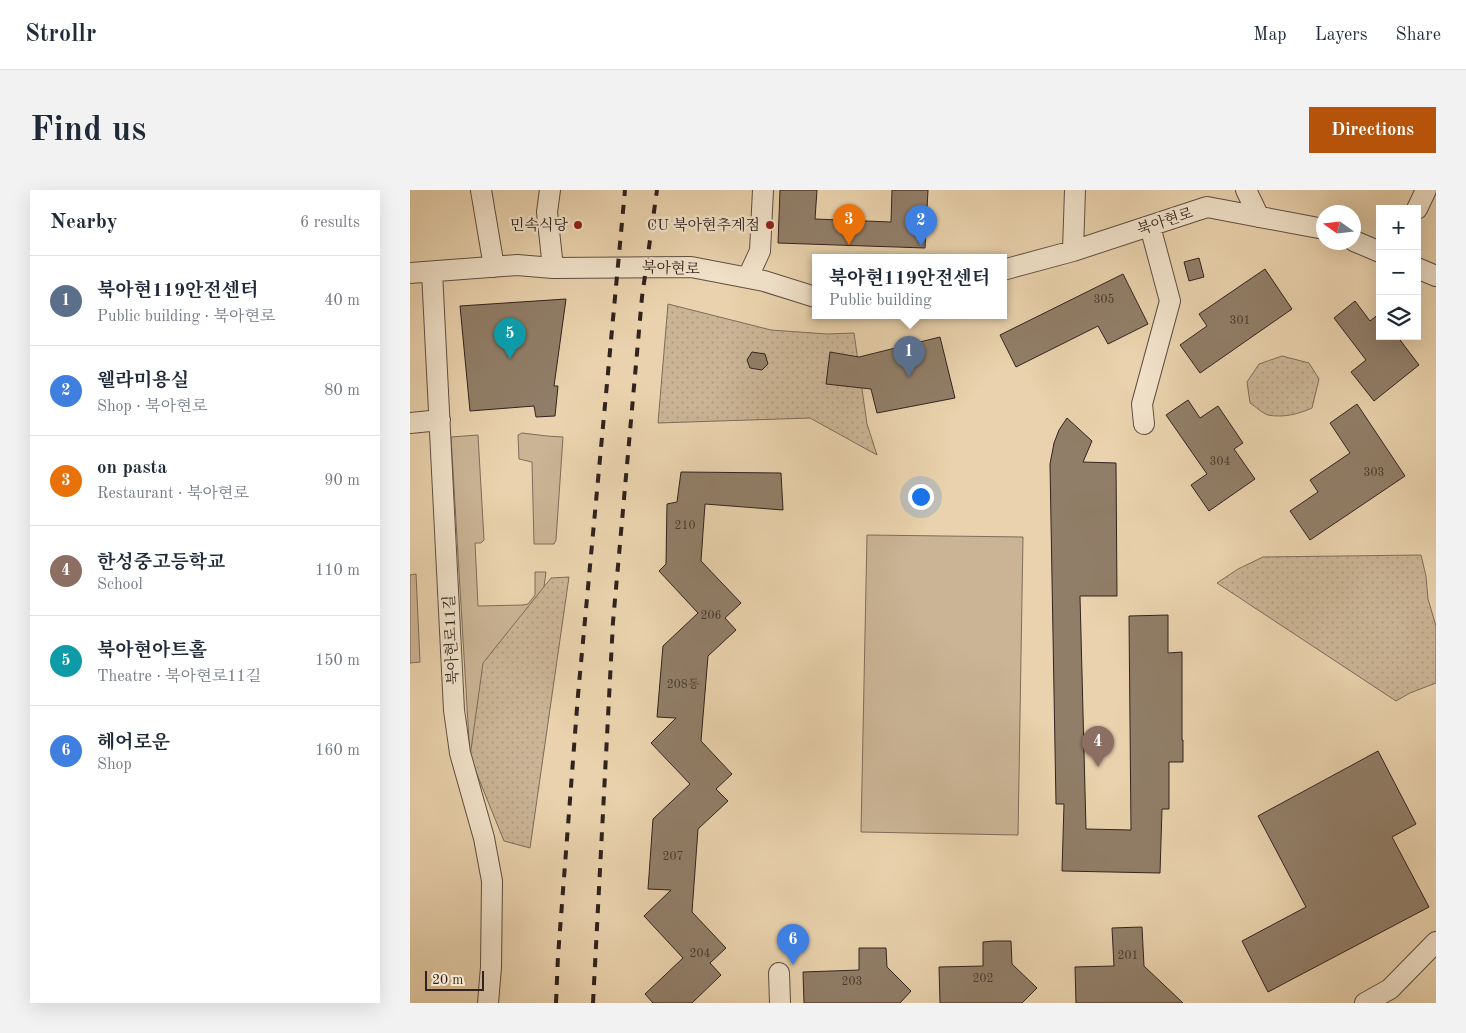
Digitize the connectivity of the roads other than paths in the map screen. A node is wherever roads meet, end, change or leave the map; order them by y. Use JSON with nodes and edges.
{"nodes":[{"id":1,"x":481,"y":190,"type":"edge"},
{"id":2,"x":550,"y":190,"type":"edge"},
{"id":3,"x":762,"y":190,"type":"edge"},
{"id":4,"x":1075,"y":190,"type":"edge"},
{"id":5,"x":1246,"y":190,"type":"edge"},
{"id":6,"x":1426,"y":190,"type":"edge"},
{"id":7,"x":1419,"y":205,"type":"edge"},
{"id":8,"x":1259,"y":217,"type":"junction"},
{"id":9,"x":1150,"y":226,"type":"junction"},
{"id":10,"x":1316,"y":228,"type":"edge"},
{"id":11,"x":1361,"y":244,"type":"edge"},
{"id":12,"x":1376,"y":250,"type":"edge"},
{"id":13,"x":1073,"y":251,"type":"junction"},
{"id":14,"x":494,"y":267,"type":"junction"},
{"id":15,"x":553,"y":268,"type":"junction"},
{"id":16,"x":1007,"y":269,"type":"edge"},
{"id":17,"x":1421,"y":270,"type":"edge"},
{"id":18,"x":432,"y":272,"type":"junction"},
{"id":19,"x":410,"y":273,"type":"edge"},
{"id":20,"x":1436,"y":276,"type":"edge"},
{"id":21,"x":748,"y":277,"type":"junction"},
{"id":22,"x":812,"y":296,"type":"edge"},
{"id":23,"x":440,"y":420,"type":"junction"},
{"id":24,"x":410,"y":424,"type":"edge"},
{"id":25,"x":1144,"y":424,"type":"dead end"},
{"id":26,"x":1436,"y":942,"type":"edge"},
{"id":27,"x":779,"y":972,"type":"dead end"},
{"id":28,"x":488,"y":1003,"type":"edge"},
{"id":29,"x":780,"y":1003,"type":"edge"},
{"id":30,"x":1365,"y":1003,"type":"edge"}],
"edges":[{"from":1,"to":14,"type":"street"},
{"from":2,"to":15,"type":"street"},
{"from":3,"to":21,"type":"street"},
{"from":4,"to":13,"type":"street"},
{"from":5,"to":8,"type":"street"},
{"from":6,"to":7,"type":"street"},
{"from":8,"to":9,"type":"street","name":"북아현로"},
{"from":8,"to":10,"type":"street","name":"북아현로"},
{"from":9,"to":13,"type":"street","name":"북아현로"},
{"from":9,"to":25,"type":"street"},
{"from":11,"to":12,"type":"street"},
{"from":13,"to":16,"type":"street","name":"북아현로"},
{"from":14,"to":15,"type":"street","name":"북아현로"},
{"from":14,"to":18,"type":"street","name":"북아현로"},
{"from":15,"to":21,"type":"street","name":"북아현로"},
{"from":17,"to":20,"type":"street"},
{"from":18,"to":19,"type":"street","name":"북아현로"},
{"from":18,"to":23,"type":"street","name":"북아현로11길"},
{"from":21,"to":22,"type":"street","name":"북아현로"},
{"from":23,"to":24,"type":"street"},
{"from":23,"to":28,"type":"street","name":"북아현로11길"},
{"from":26,"to":30,"type":"street"},
{"from":27,"to":29,"type":"street"}]}
